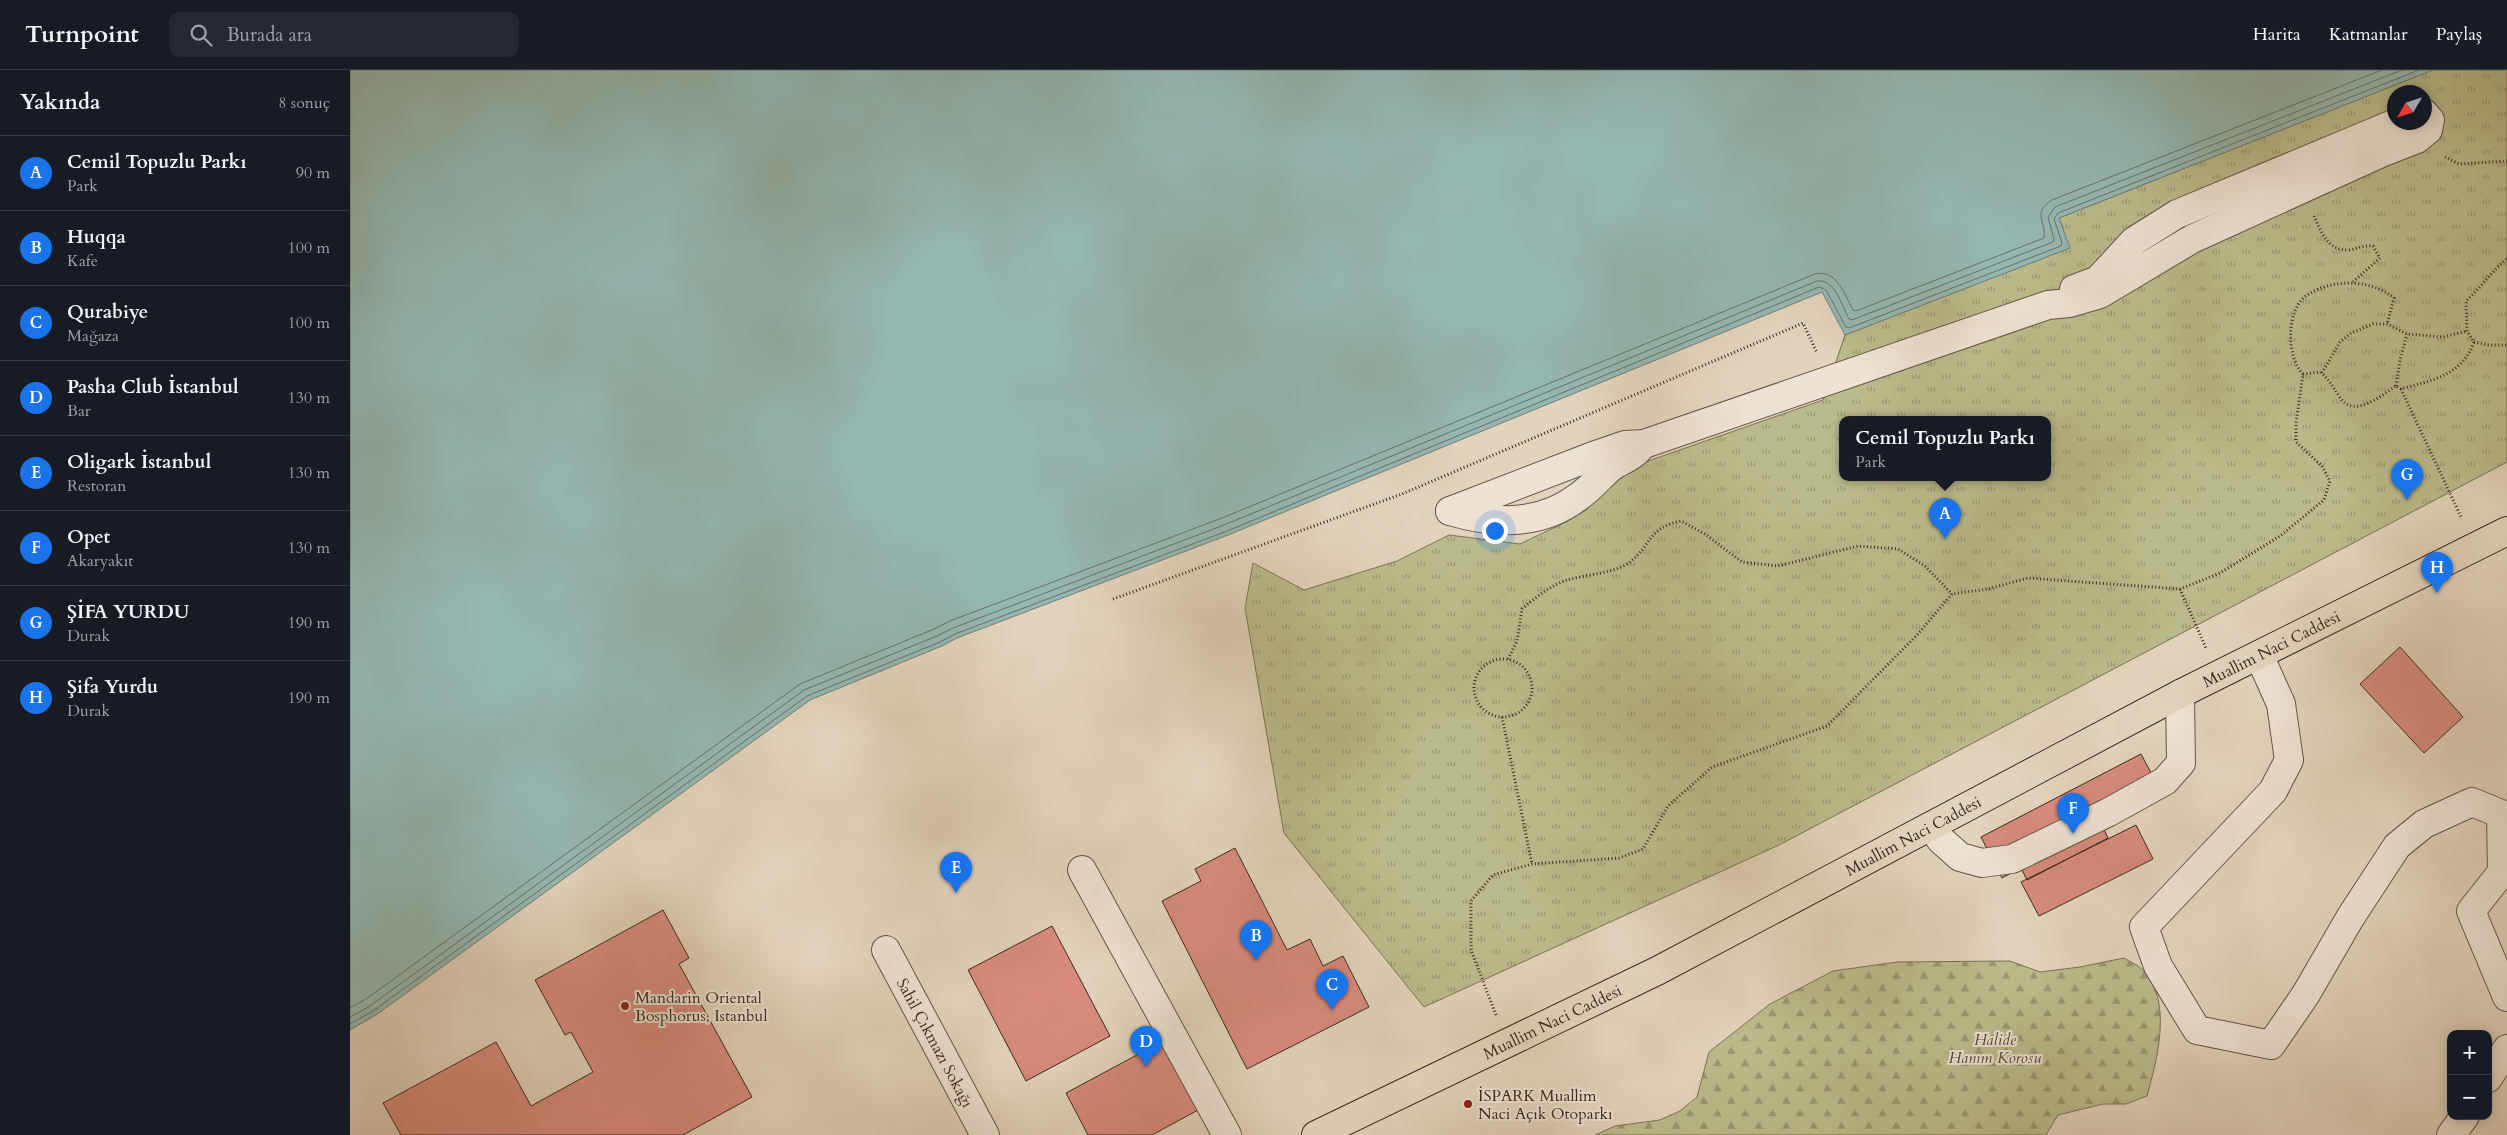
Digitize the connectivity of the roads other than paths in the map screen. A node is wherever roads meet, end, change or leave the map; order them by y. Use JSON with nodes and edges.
{"nodes":[{"id":1,"x":2387,"y":127,"type":"edge"},
{"id":2,"x":2413,"y":130,"type":"edge"},
{"id":3,"x":2048,"y":305,"type":"junction"},
{"id":4,"x":1644,"y":444,"type":"junction"},
{"id":5,"x":2507,"y":531,"type":"edge"},
{"id":6,"x":2259,"y":655,"type":"junction"},
{"id":7,"x":2180,"y":694,"type":"junction"},
{"id":8,"x":1931,"y":826,"type":"junction"},
{"id":9,"x":1082,"y":870,"type":"dead end"},
{"id":10,"x":886,"y":950,"type":"dead end"},
{"id":11,"x":2507,"y":997,"type":"edge"},
{"id":12,"x":2507,"y":1048,"type":"edge"},
{"id":13,"x":2490,"y":1075,"type":"edge"},
{"id":14,"x":2461,"y":1120,"type":"edge"},
{"id":15,"x":985,"y":1135,"type":"edge"},
{"id":16,"x":1227,"y":1135,"type":"edge"},
{"id":17,"x":1316,"y":1135,"type":"edge"},
{"id":18,"x":2451,"y":1135,"type":"edge"}],
"edges":[{"from":1,"to":3,"type":"lane"},
{"from":2,"to":3,"type":"lane"},
{"from":3,"to":4,"type":"lane"},
{"from":4,"to":4,"type":"lane"},
{"from":5,"to":6,"type":"main road","name":"Muallim Naci Caddesi"},
{"from":6,"to":7,"type":"main road","name":"Muallim Naci Caddesi"},
{"from":6,"to":11,"type":"lane"},
{"from":7,"to":8,"type":"main road","name":"Muallim Naci Caddesi"},
{"from":7,"to":8,"type":"lane"},
{"from":8,"to":17,"type":"main road","name":"Muallim Naci Caddesi"},
{"from":9,"to":16,"type":"lane"},
{"from":10,"to":15,"type":"lane","name":"Sahil Çıkmazı Sokağı"},
{"from":12,"to":13,"type":"lane"},
{"from":14,"to":18,"type":"lane"}]}
